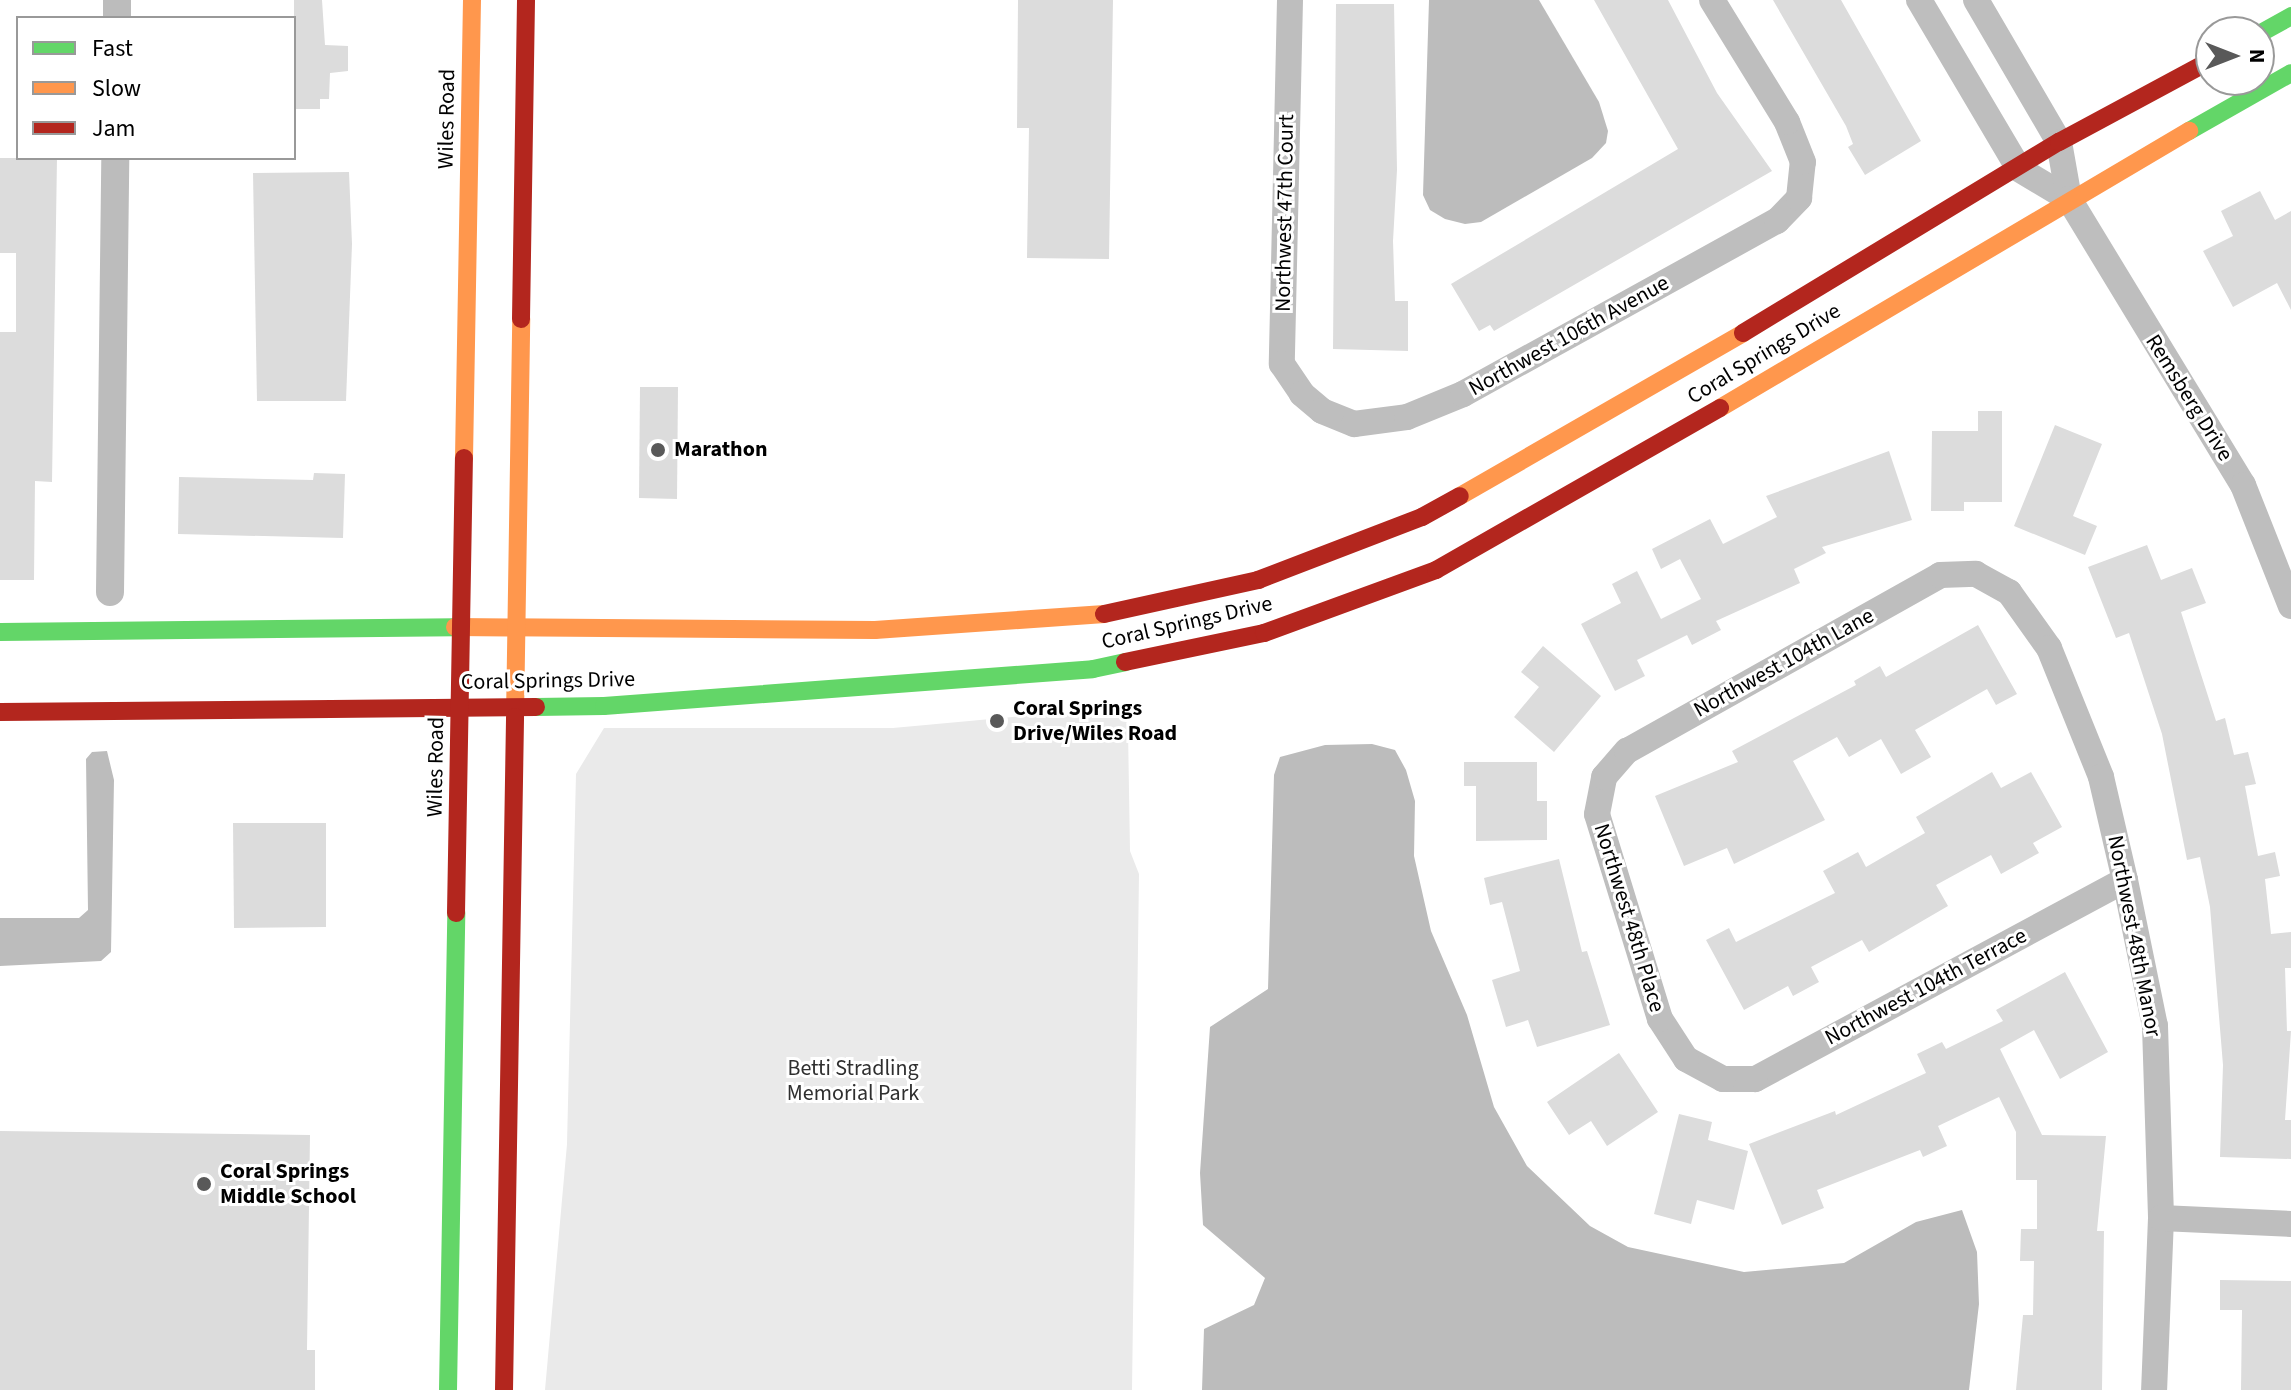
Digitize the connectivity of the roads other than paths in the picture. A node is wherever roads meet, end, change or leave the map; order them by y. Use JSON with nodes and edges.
{"nodes":[{"id":1,"x":472,"y":0,"type":"edge"},
{"id":2,"x":526,"y":0,"type":"edge"},
{"id":3,"x":1290,"y":0,"type":"edge"},
{"id":4,"x":1712,"y":0,"type":"edge"},
{"id":5,"x":1919,"y":0,"type":"edge"},
{"id":6,"x":1976,"y":0,"type":"edge"},
{"id":7,"x":2195,"y":69,"type":"edge"},
{"id":8,"x":2291,"y":73,"type":"edge"},
{"id":9,"x":2059,"y":142,"type":"junction"},
{"id":10,"x":2019,"y":169,"type":"junction"},
{"id":11,"x":2069,"y":199,"type":"junction"},
{"id":12,"x":1322,"y":411,"type":"joint"},
{"id":13,"x":1976,"y":574,"type":"joint"},
{"id":14,"x":1188,"y":595,"type":"junction"},
{"id":15,"x":2291,"y":606,"type":"edge"},
{"id":16,"x":462,"y":628,"type":"junction"},
{"id":17,"x":516,"y":628,"type":"junction"},
{"id":18,"x":0,"y":632,"type":"edge"},
{"id":19,"x":1197,"y":647,"type":"junction"},
{"id":20,"x":516,"y":706,"type":"junction"},
{"id":21,"x":461,"y":707,"type":"junction"},
{"id":22,"x":0,"y":712,"type":"edge"},
{"id":23,"x":1604,"y":777,"type":"joint"},
{"id":24,"x":2125,"y":880,"type":"junction"},
{"id":25,"x":1723,"y":1079,"type":"joint"},
{"id":26,"x":2161,"y":1218,"type":"junction"},
{"id":27,"x":2291,"y":1224,"type":"edge"},
{"id":28,"x":448,"y":1390,"type":"edge"},
{"id":29,"x":504,"y":1390,"type":"edge"},
{"id":30,"x":2154,"y":1390,"type":"edge"}],
"edges":[{"from":1,"to":16,"type":"main road","name":"Wiles Road"},
{"from":2,"to":17,"type":"main road"},
{"from":3,"to":12,"type":"street","name":"Northwest 47th Court"},
{"from":4,"to":12,"type":"street","name":"Northwest 106th Avenue"},
{"from":5,"to":10,"type":"street","name":"Remsberg Drive"},
{"from":6,"to":9,"type":"street","name":"Remsberg Drive"},
{"from":7,"to":9,"type":"main road","name":"Coral Springs Drive"},
{"from":8,"to":11,"type":"main road","name":"Coral Springs Drive"},
{"from":9,"to":10,"type":"main road","name":"Coral Springs Drive"},
{"from":9,"to":11,"type":"street","name":"Remsberg Drive"},
{"from":10,"to":11,"type":"street","name":"Remsberg Drive"},
{"from":10,"to":14,"type":"main road","name":"Coral Springs Drive"},
{"from":11,"to":15,"type":"street","name":"Remsberg Drive"},
{"from":11,"to":19,"type":"main road","name":"Coral Springs Drive"},
{"from":13,"to":23,"type":"street","name":"Northwest 104th Lane"},
{"from":13,"to":24,"type":"street","name":"Northwest 48th Manor"},
{"from":14,"to":17,"type":"main road","name":"Coral Springs Drive"},
{"from":14,"to":19,"type":"main road"},
{"from":16,"to":17,"type":"main road","name":"Coral Springs Drive"},
{"from":16,"to":18,"type":"main road","name":"Coral Springs Drive"},
{"from":16,"to":21,"type":"main road","name":"Wiles Road"},
{"from":17,"to":20,"type":"main road"},
{"from":19,"to":20,"type":"main road","name":"Coral Springs Drive"},
{"from":20,"to":21,"type":"main road","name":"Coral Springs Drive"},
{"from":20,"to":29,"type":"main road"},
{"from":21,"to":22,"type":"main road","name":"Coral Springs Drive"},
{"from":21,"to":28,"type":"main road","name":"Wiles Road"},
{"from":23,"to":25,"type":"street","name":"Northwest 48th Place"},
{"from":24,"to":25,"type":"street","name":"Northwest 104th Terrace"},
{"from":24,"to":26,"type":"street","name":"Northwest 48th Manor"},
{"from":26,"to":27,"type":"street"},
{"from":26,"to":30,"type":"street","name":"Northwest 48th Manor"}]}
